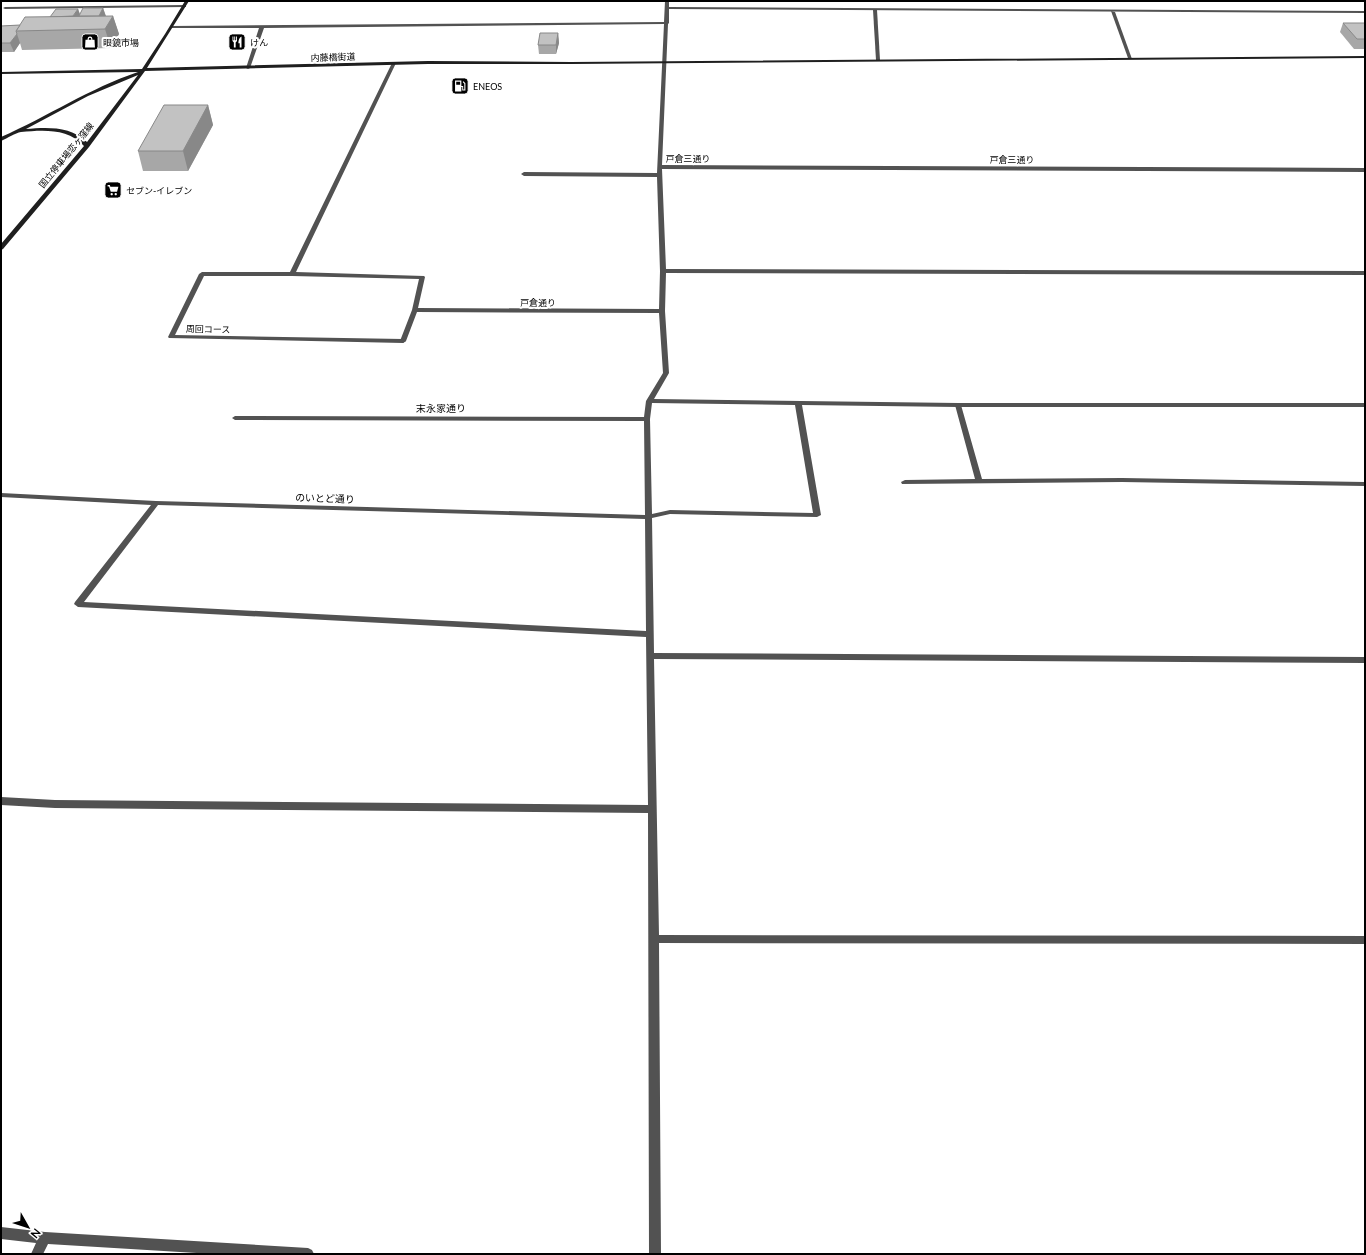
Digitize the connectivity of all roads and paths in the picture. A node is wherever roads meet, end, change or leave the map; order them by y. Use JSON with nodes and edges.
{"nodes":[{"id":1,"x":187,"y":1,"type":"edge"},
{"id":2,"x":667,"y":1,"type":"edge"},
{"id":3,"x":184,"y":6,"type":"junction"},
{"id":4,"x":5,"y":8,"type":"dead end"},
{"id":5,"x":667,"y":8,"type":"junction"},
{"id":6,"x":875,"y":10,"type":"junction"},
{"id":7,"x":1112,"y":12,"type":"junction"},
{"id":8,"x":1365,"y":12,"type":"edge"},
{"id":9,"x":666,"y":23,"type":"junction"},
{"id":10,"x":172,"y":27,"type":"junction"},
{"id":11,"x":262,"y":27,"type":"junction"},
{"id":12,"x":1365,"y":57,"type":"edge"},
{"id":13,"x":1130,"y":58,"type":"junction"},
{"id":14,"x":878,"y":60,"type":"junction"},
{"id":15,"x":665,"y":62,"type":"junction"},
{"id":16,"x":394,"y":63,"type":"junction"},
{"id":17,"x":248,"y":68,"type":"junction"},
{"id":18,"x":143,"y":71,"type":"junction"},
{"id":19,"x":1,"y":73,"type":"edge"},
{"id":20,"x":20,"y":131,"type":"junction"},
{"id":21,"x":1,"y":139,"type":"edge"},
{"id":22,"x":87,"y":146,"type":"junction"},
{"id":23,"x":659,"y":167,"type":"junction"},
{"id":24,"x":1365,"y":170,"type":"edge"},
{"id":25,"x":524,"y":174,"type":"dead end"},
{"id":26,"x":660,"y":175,"type":"junction"},
{"id":27,"x":1,"y":248,"type":"edge"},
{"id":28,"x":663,"y":271,"type":"junction"},
{"id":29,"x":1365,"y":273,"type":"edge"},
{"id":30,"x":292,"y":274,"type":"junction"},
{"id":31,"x":414,"y":310,"type":"junction"},
{"id":32,"x":662,"y":311,"type":"junction"},
{"id":33,"x":649,"y":401,"type":"junction"},
{"id":34,"x":798,"y":404,"type":"junction"},
{"id":35,"x":958,"y":405,"type":"junction"},
{"id":36,"x":1365,"y":405,"type":"edge"},
{"id":37,"x":235,"y":418,"type":"dead end"},
{"id":38,"x":647,"y":419,"type":"junction"},
{"id":39,"x":979,"y":481,"type":"junction"},
{"id":40,"x":905,"y":482,"type":"dead end"},
{"id":41,"x":1365,"y":484,"type":"edge"},
{"id":42,"x":1,"y":495,"type":"edge"},
{"id":43,"x":156,"y":503,"type":"junction"},
{"id":44,"x":648,"y":517,"type":"junction"},
{"id":45,"x":649,"y":634,"type":"junction"},
{"id":46,"x":650,"y":656,"type":"junction"},
{"id":47,"x":1365,"y":660,"type":"edge"},
{"id":48,"x":1,"y":802,"type":"edge"},
{"id":49,"x":652,"y":809,"type":"junction"},
{"id":50,"x":654,"y":939,"type":"junction"},
{"id":51,"x":1365,"y":940,"type":"edge"},
{"id":52,"x":1,"y":1233,"type":"edge"},
{"id":53,"x":45,"y":1238,"type":"junction"},
{"id":54,"x":38,"y":1254,"type":"edge"},
{"id":55,"x":308,"y":1254,"type":"edge"},
{"id":56,"x":655,"y":1254,"type":"edge"}],
"edges":[{"from":1,"to":3,"type":"street","name":"国立停車場恋ヶ窪線"},
{"from":2,"to":5,"type":"street"},
{"from":3,"to":4,"type":"street"},
{"from":3,"to":10,"type":"street","name":"国立停車場恋ヶ窪線"},
{"from":5,"to":6,"type":"street"},
{"from":5,"to":9,"type":"street"},
{"from":6,"to":7,"type":"street"},
{"from":6,"to":14,"type":"street"},
{"from":7,"to":8,"type":"street"},
{"from":7,"to":13,"type":"street"},
{"from":9,"to":11,"type":"street"},
{"from":9,"to":15,"type":"street"},
{"from":10,"to":11,"type":"street"},
{"from":10,"to":18,"type":"street","name":"国立停車場恋ヶ窪線"},
{"from":11,"to":17,"type":"street"},
{"from":12,"to":13,"type":"street","name":"内藤橋街道"},
{"from":13,"to":14,"type":"street","name":"内藤橋街道"},
{"from":14,"to":15,"type":"street","name":"内藤橋街道"},
{"from":15,"to":16,"type":"street","name":"内藤橋街道"},
{"from":15,"to":23,"type":"street"},
{"from":16,"to":17,"type":"street","name":"内藤橋街道"},
{"from":16,"to":30,"type":"street"},
{"from":17,"to":18,"type":"street","name":"内藤橋街道"},
{"from":18,"to":19,"type":"street","name":"内藤橋街道"},
{"from":18,"to":20,"type":"street"},
{"from":18,"to":22,"type":"street","name":"国立停車場恋ヶ窪線"},
{"from":20,"to":21,"type":"street"},
{"from":20,"to":22,"type":"street"},
{"from":22,"to":27,"type":"street","name":"国立停車場恋ヶ窪線"},
{"from":23,"to":24,"type":"street","name":"戸倉三通り"},
{"from":23,"to":26,"type":"street"},
{"from":25,"to":26,"type":"street"},
{"from":26,"to":28,"type":"street"},
{"from":28,"to":29,"type":"street"},
{"from":28,"to":32,"type":"street"},
{"from":30,"to":31,"type":"street"},
{"from":30,"to":31,"type":"street","name":"周回コース"},
{"from":31,"to":32,"type":"street","name":"戸倉通り"},
{"from":32,"to":33,"type":"street"},
{"from":33,"to":34,"type":"street"},
{"from":33,"to":38,"type":"street"},
{"from":34,"to":35,"type":"street"},
{"from":34,"to":44,"type":"street","name":"のいとど通り"},
{"from":35,"to":36,"type":"street"},
{"from":35,"to":39,"type":"street"},
{"from":37,"to":38,"type":"street","name":"末永家通り"},
{"from":38,"to":44,"type":"street"},
{"from":39,"to":40,"type":"street"},
{"from":39,"to":41,"type":"street"},
{"from":42,"to":43,"type":"street","name":"のいとど通り"},
{"from":43,"to":44,"type":"street","name":"のいとど通り"},
{"from":43,"to":45,"type":"street"},
{"from":44,"to":45,"type":"street"},
{"from":45,"to":46,"type":"street"},
{"from":46,"to":47,"type":"street"},
{"from":46,"to":49,"type":"street"},
{"from":48,"to":49,"type":"street"},
{"from":49,"to":50,"type":"street"},
{"from":50,"to":51,"type":"street"},
{"from":50,"to":56,"type":"street"},
{"from":52,"to":53,"type":"street"},
{"from":53,"to":54,"type":"street"},
{"from":53,"to":55,"type":"street"}]}
